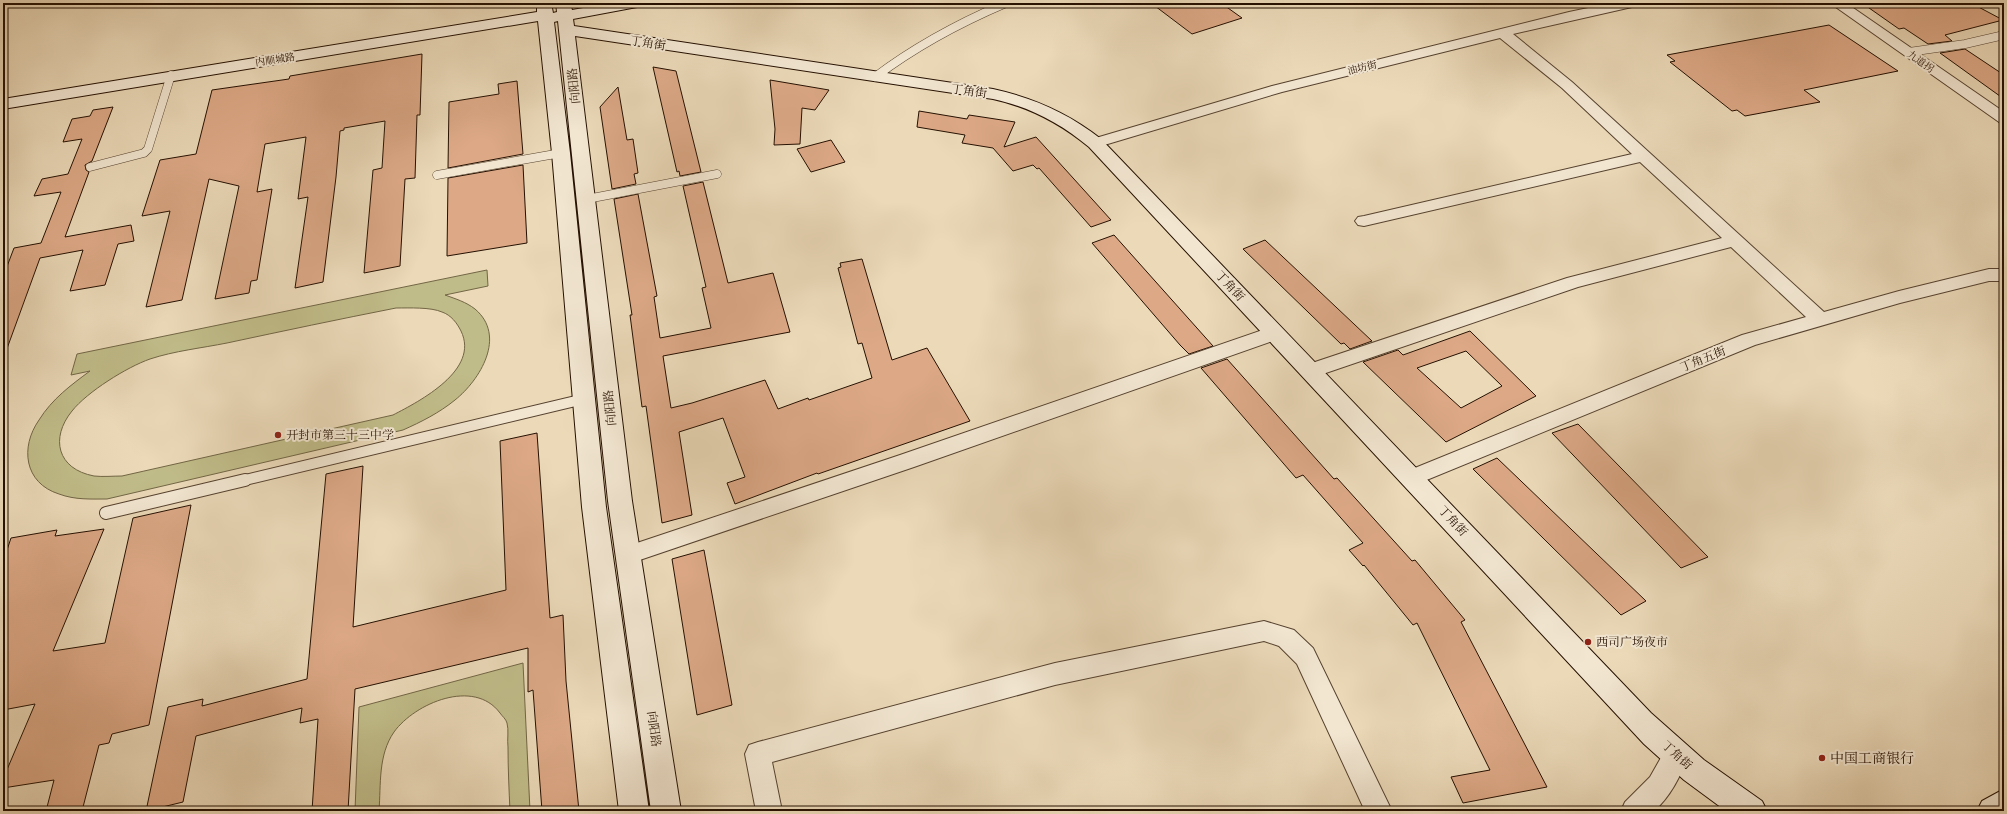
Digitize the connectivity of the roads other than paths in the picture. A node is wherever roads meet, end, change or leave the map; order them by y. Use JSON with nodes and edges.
{"nodes":[{"id":1,"x":603,"y":3,"type":"edge"},
{"id":2,"x":637,"y":3,"type":"edge"},
{"id":3,"x":1006,"y":3,"type":"edge"},
{"id":4,"x":1632,"y":3,"type":"edge"},
{"id":5,"x":1837,"y":3,"type":"edge"},
{"id":6,"x":555,"y":13,"type":"edge"},
{"id":7,"x":1504,"y":33,"type":"junction"},
{"id":8,"x":2004,"y":34,"type":"edge"},
{"id":9,"x":1909,"y":52,"type":"junction"},
{"id":10,"x":171,"y":75,"type":"junction"},
{"id":11,"x":875,"y":77,"type":"junction"},
{"id":12,"x":3,"y":104,"type":"edge"},
{"id":13,"x":2004,"y":119,"type":"edge"},
{"id":14,"x":1095,"y":143,"type":"junction"},
{"id":15,"x":561,"y":153,"type":"junction"},
{"id":16,"x":1643,"y":156,"type":"junction"},
{"id":17,"x":90,"y":167,"type":"dead end"},
{"id":18,"x":717,"y":174,"type":"dead end"},
{"id":19,"x":437,"y":175,"type":"dead end"},
{"id":20,"x":586,"y":199,"type":"junction"},
{"id":21,"x":1364,"y":220,"type":"dead end"},
{"id":22,"x":1735,"y":240,"type":"junction"},
{"id":23,"x":2004,"y":274,"type":"edge"},
{"id":24,"x":1821,"y":320,"type":"junction"},
{"id":25,"x":1274,"y":332,"type":"junction"},
{"id":26,"x":1310,"y":371,"type":"junction"},
{"id":27,"x":584,"y":399,"type":"junction"},
{"id":28,"x":1412,"y":478,"type":"junction"},
{"id":29,"x":106,"y":513,"type":"dead end"},
{"id":30,"x":628,"y":555,"type":"junction"},
{"id":31,"x":1676,"y":756,"type":"junction"},
{"id":32,"x":2004,"y":803,"type":"edge"},
{"id":33,"x":634,"y":811,"type":"edge"},
{"id":34,"x":666,"y":811,"type":"edge"},
{"id":35,"x":770,"y":811,"type":"edge"},
{"id":36,"x":1379,"y":811,"type":"edge"},
{"id":37,"x":1634,"y":811,"type":"edge"},
{"id":38,"x":1752,"y":811,"type":"edge"},
{"id":39,"x":1992,"y":811,"type":"edge"}],
"edges":[{"from":1,"to":6,"type":"street","name":"内顺城路"},
{"from":2,"to":6,"type":"street","name":"内顺城路"},
{"from":3,"to":11,"type":"lane"},
{"from":4,"to":7,"type":"street","name":"油坊街"},
{"from":5,"to":9,"type":"street","name":"九道拐"},
{"from":6,"to":10,"type":"street","name":"内顺城路"},
{"from":6,"to":11,"type":"street","name":"丁角街"},
{"from":6,"to":15,"type":"street","name":"向阳路"},
{"from":6,"to":20,"type":"street","name":"向阳路"},
{"from":7,"to":14,"type":"street","name":"油坊街"},
{"from":7,"to":16,"type":"street"},
{"from":8,"to":9,"type":"lane"},
{"from":9,"to":13,"type":"street","name":"九道拐"},
{"from":10,"to":12,"type":"street","name":"内顺城路"},
{"from":10,"to":17,"type":"lane"},
{"from":11,"to":14,"type":"street","name":"丁角街"},
{"from":14,"to":25,"type":"street","name":"丁角街"},
{"from":15,"to":19,"type":"lane"},
{"from":15,"to":27,"type":"street","name":"向阳路"},
{"from":16,"to":21,"type":"street"},
{"from":16,"to":22,"type":"street"},
{"from":18,"to":20,"type":"lane"},
{"from":20,"to":30,"type":"street","name":"向阳路"},
{"from":22,"to":24,"type":"street"},
{"from":22,"to":26,"type":"street"},
{"from":23,"to":24,"type":"street","name":"丁角五街"},
{"from":24,"to":28,"type":"street","name":"丁角五街"},
{"from":25,"to":26,"type":"street","name":"丁角街"},
{"from":25,"to":30,"type":"street"},
{"from":26,"to":28,"type":"street","name":"丁角街"},
{"from":27,"to":29,"type":"lane"},
{"from":27,"to":33,"type":"street","name":"向阳路"},
{"from":28,"to":31,"type":"street","name":"丁角街"},
{"from":30,"to":34,"type":"street","name":"向阳路"},
{"from":31,"to":37,"type":"street"},
{"from":31,"to":38,"type":"street","name":"丁角街"},
{"from":32,"to":39,"type":"street"},
{"from":35,"to":36,"type":"street"}]}
